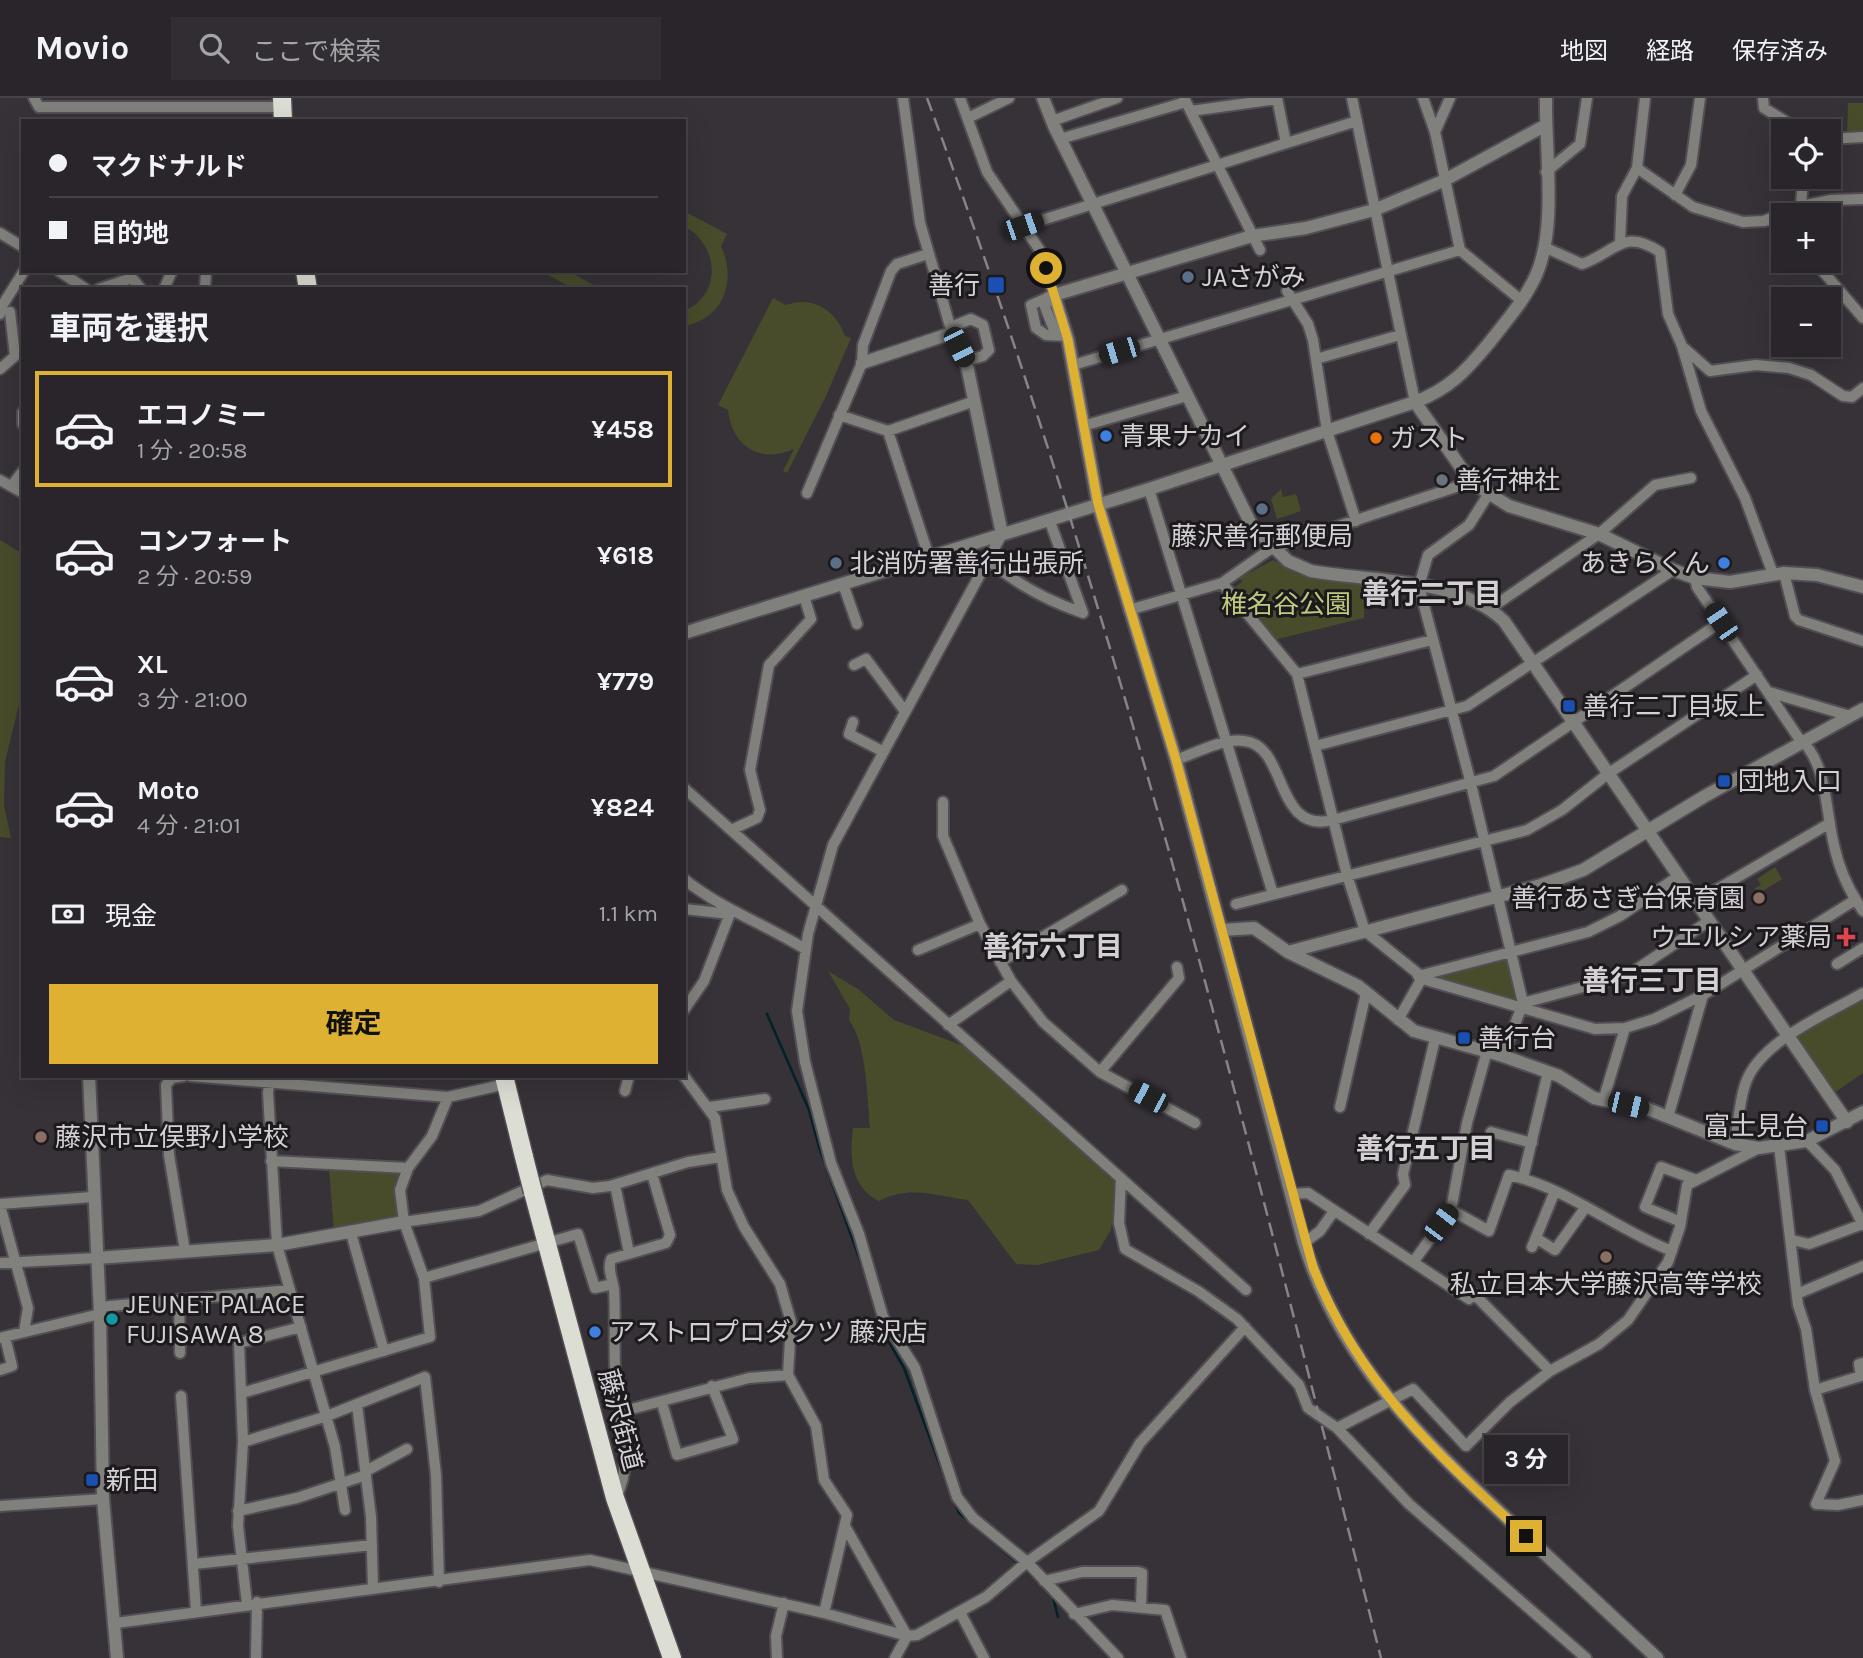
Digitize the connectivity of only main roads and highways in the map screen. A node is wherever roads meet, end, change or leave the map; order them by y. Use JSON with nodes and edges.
{"nodes":[{"id":1,"x":505,"y":1080,"type":"edge"},
{"id":2,"x":672,"y":1658,"type":"edge"}],
"edges":[{"from":1,"to":2,"type":"highway","name":"藤沢街道","bridge":true}]}
